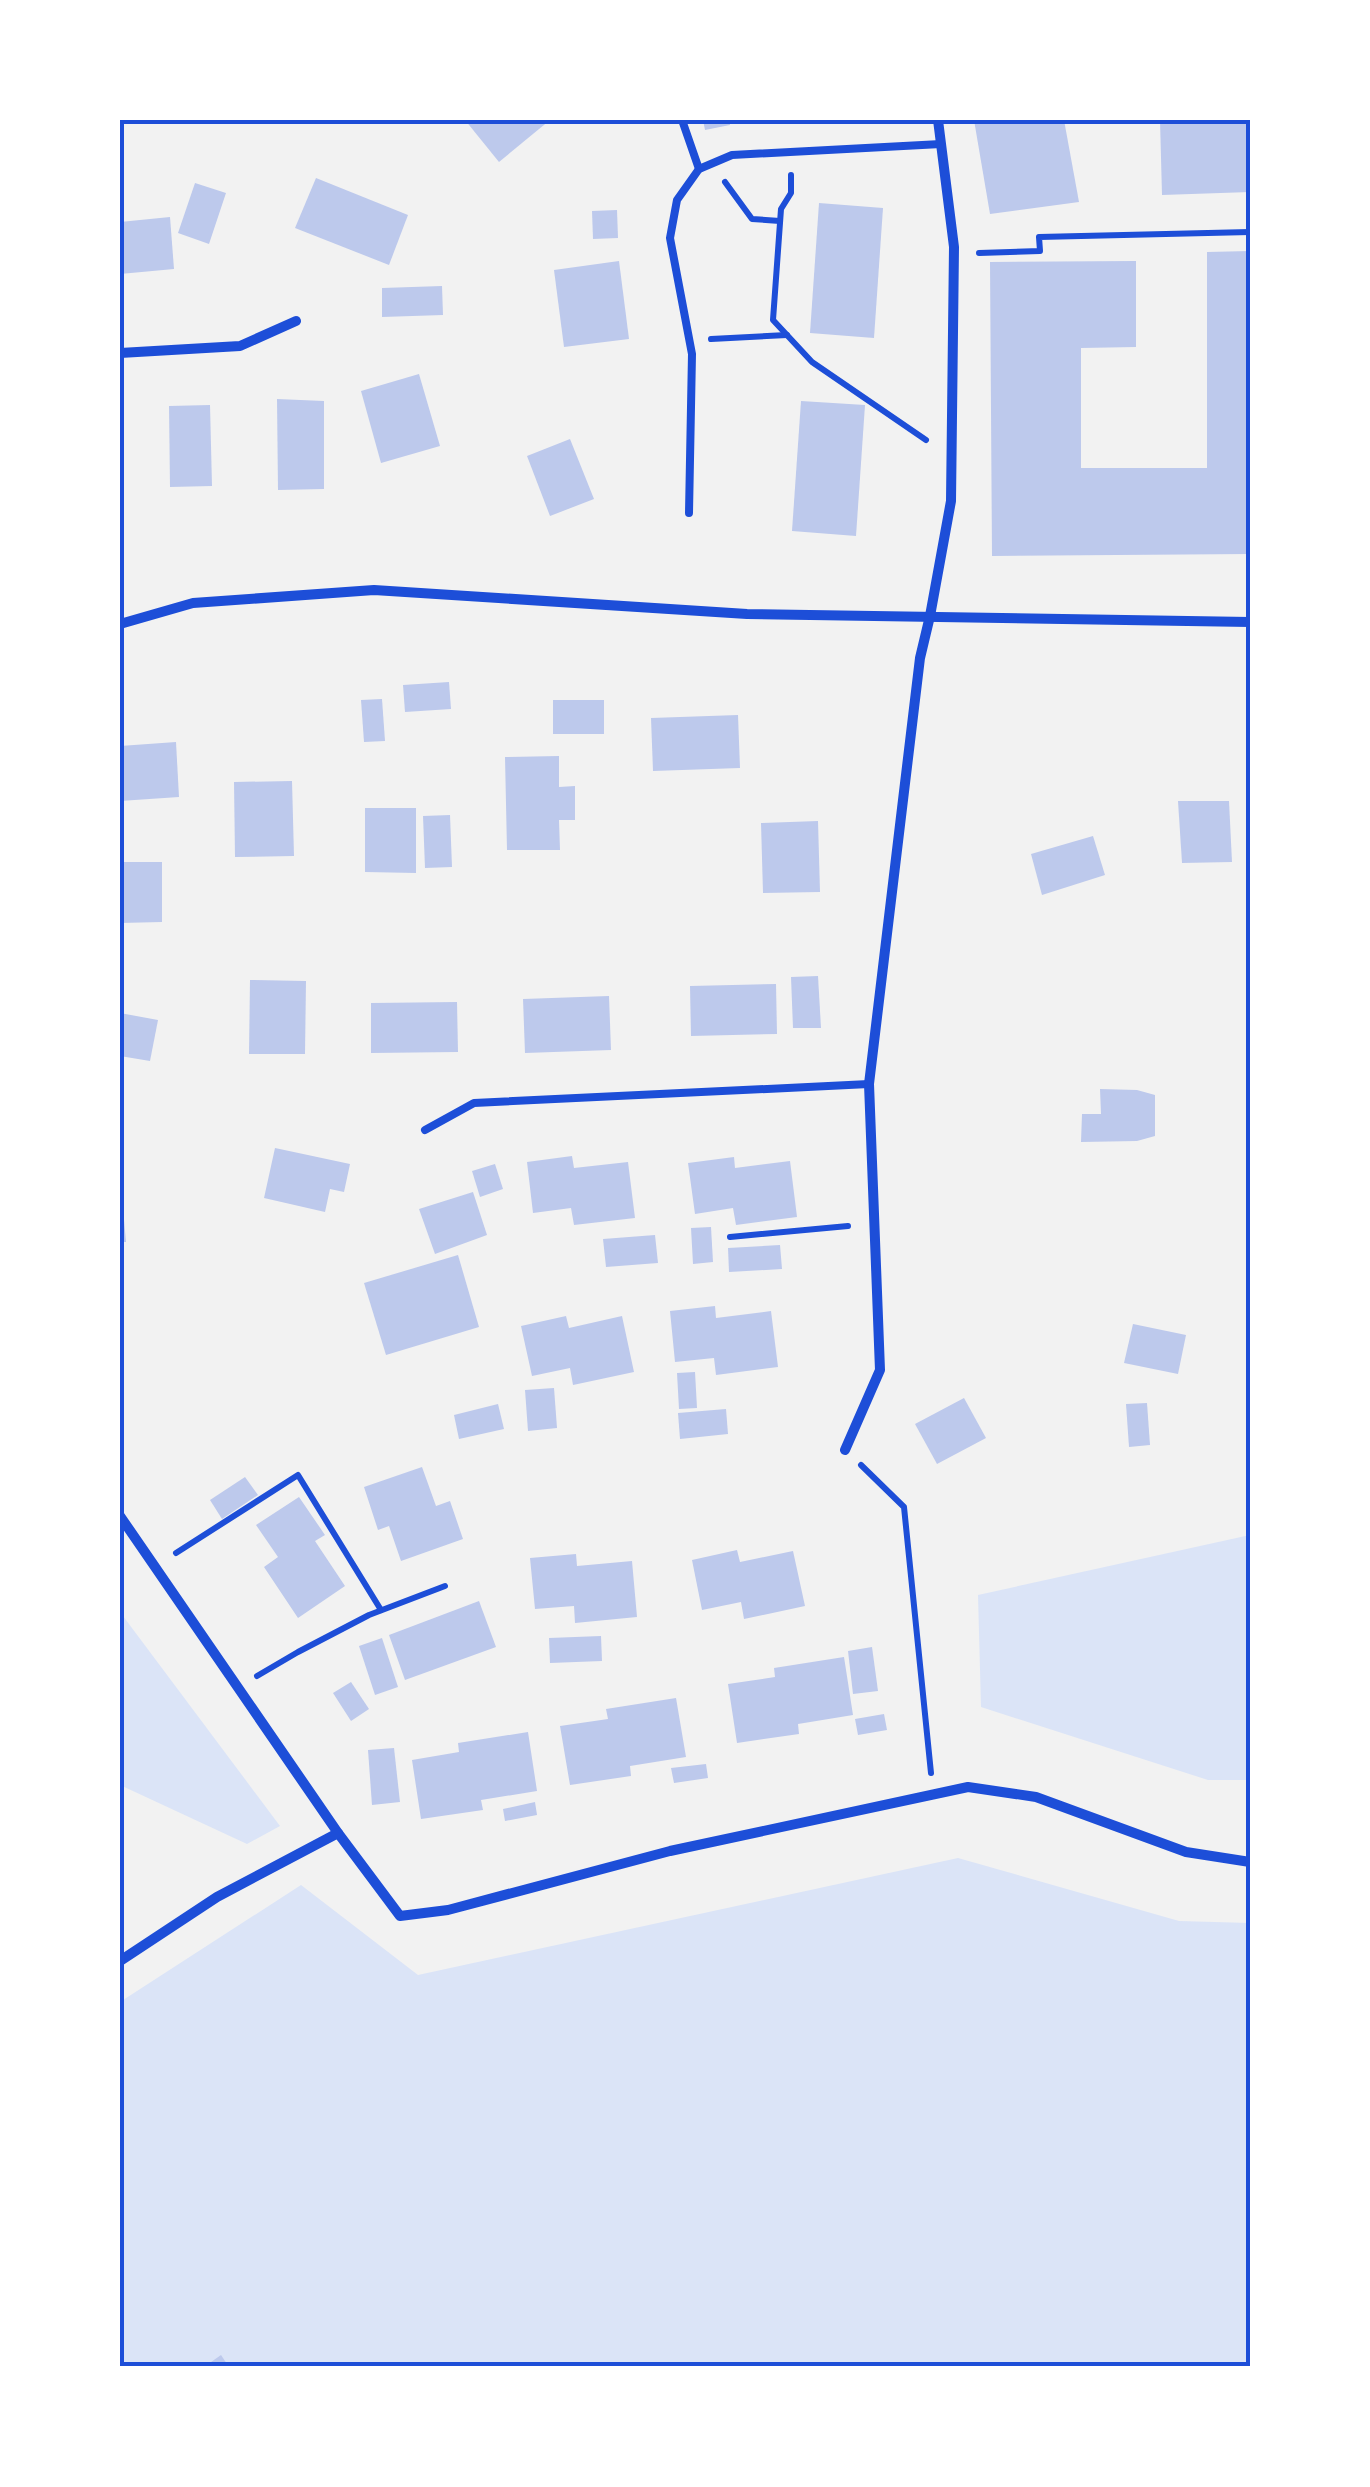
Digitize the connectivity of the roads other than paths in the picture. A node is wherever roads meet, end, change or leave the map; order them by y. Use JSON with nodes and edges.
{"nodes":[{"id":1,"x":682,"y":120,"type":"edge"},
{"id":2,"x":938,"y":120,"type":"edge"},
{"id":3,"x":941,"y":144,"type":"junction"},
{"id":4,"x":700,"y":169,"type":"junction"},
{"id":5,"x":296,"y":321,"type":"dead end"},
{"id":6,"x":120,"y":353,"type":"edge"},
{"id":7,"x":689,"y":513,"type":"dead end"},
{"id":8,"x":930,"y":616,"type":"junction"},
{"id":9,"x":1250,"y":622,"type":"edge"},
{"id":10,"x":120,"y":624,"type":"edge"},
{"id":11,"x":869,"y":1084,"type":"junction"},
{"id":12,"x":425,"y":1130,"type":"dead end"},
{"id":13,"x":845,"y":1450,"type":"road end"},
{"id":14,"x":120,"y":1516,"type":"edge"},
{"id":15,"x":338,"y":1833,"type":"junction"},
{"id":16,"x":1250,"y":1862,"type":"edge"},
{"id":17,"x":120,"y":1961,"type":"edge"}],
"edges":[{"from":1,"to":4,"type":"lane"},
{"from":2,"to":3,"type":"street"},
{"from":3,"to":4,"type":"lane"},
{"from":3,"to":8,"type":"street"},
{"from":4,"to":7,"type":"lane"},
{"from":5,"to":6,"type":"street"},
{"from":8,"to":9,"type":"street"},
{"from":8,"to":10,"type":"street"},
{"from":8,"to":11,"type":"street"},
{"from":11,"to":12,"type":"lane"},
{"from":11,"to":13,"type":"street"},
{"from":14,"to":15,"type":"street"},
{"from":15,"to":16,"type":"street"},
{"from":15,"to":17,"type":"street"}]}
